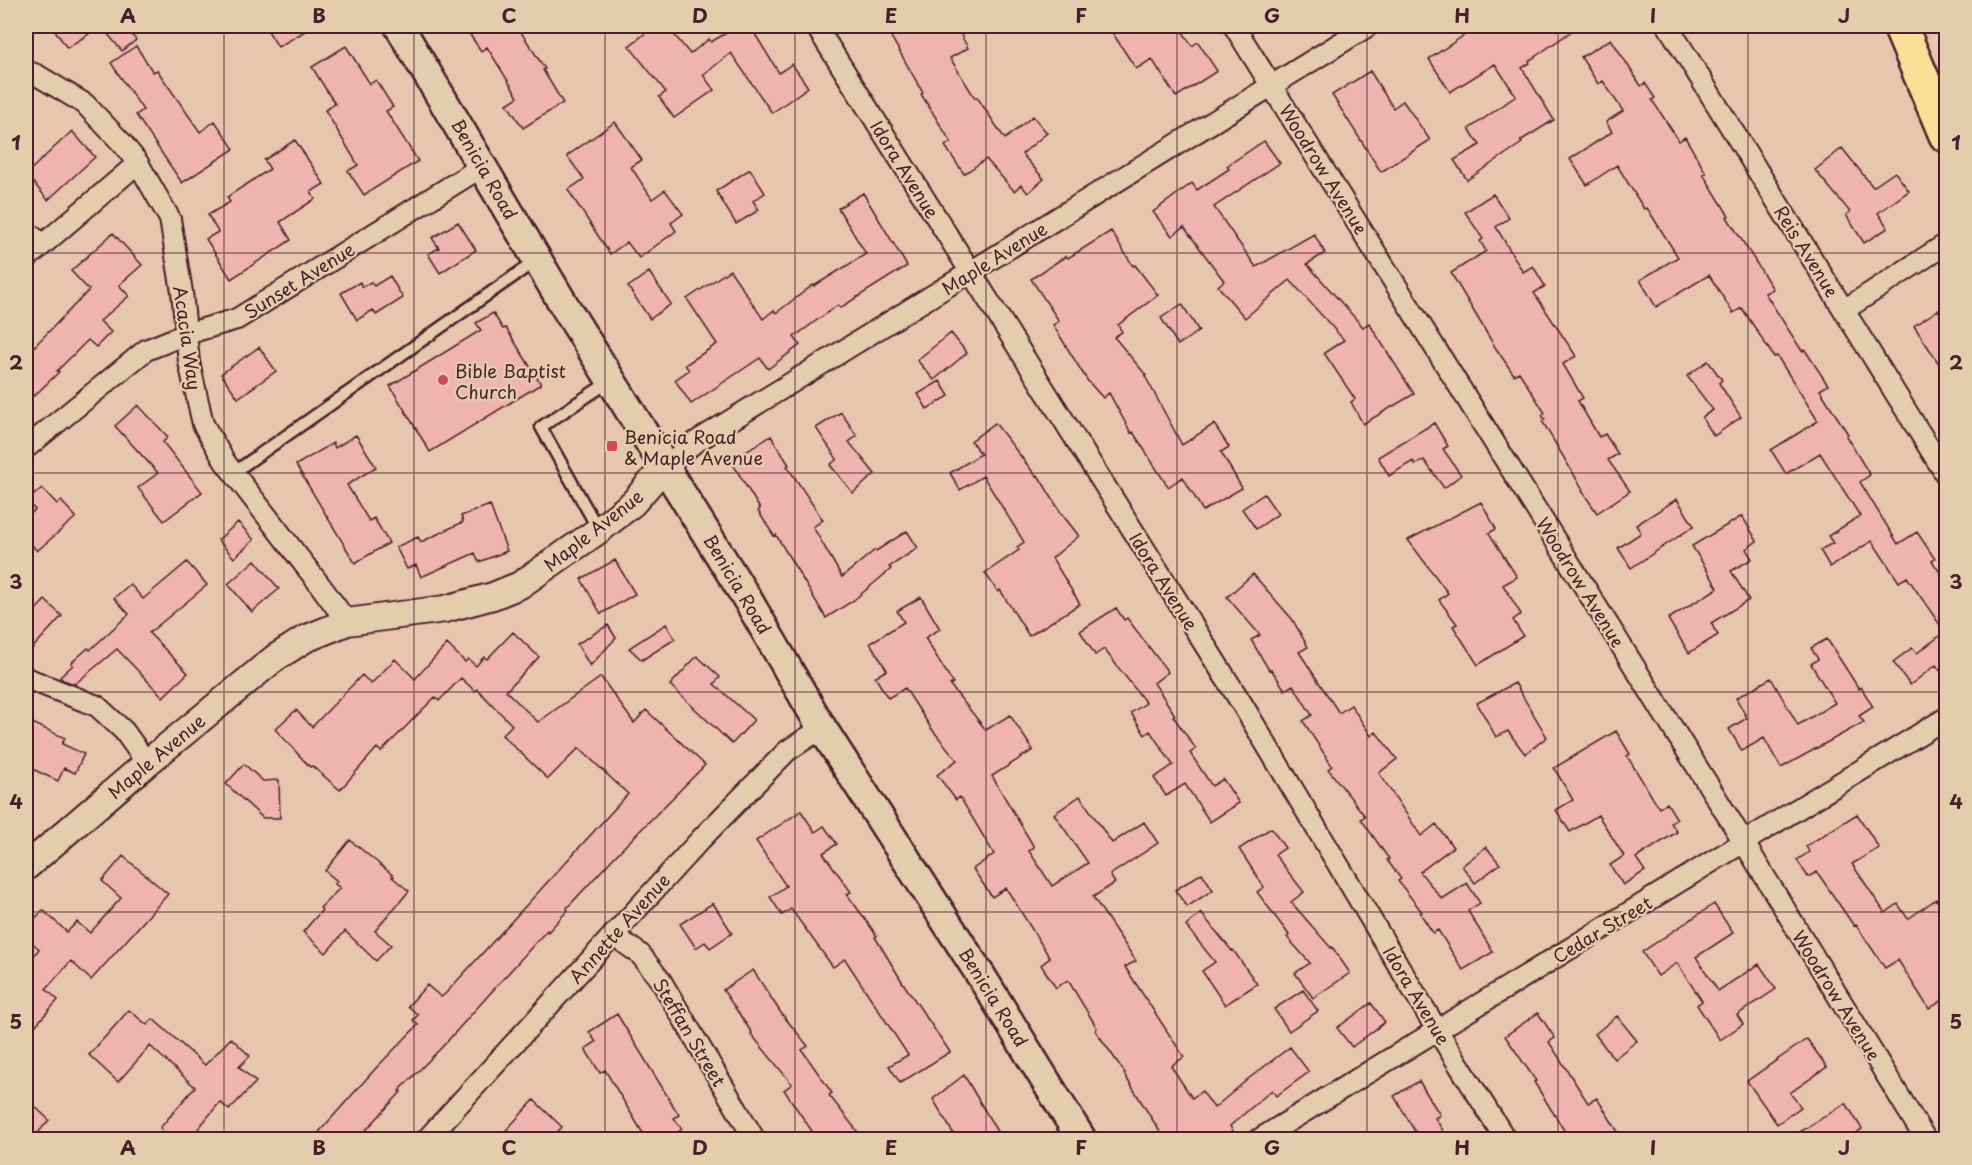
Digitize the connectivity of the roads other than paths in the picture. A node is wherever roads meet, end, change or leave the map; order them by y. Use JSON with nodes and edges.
{"nodes":[{"id":1,"x":399,"y":26,"type":"edge"},
{"id":2,"x":816,"y":26,"type":"edge"},
{"id":3,"x":1234,"y":26,"type":"edge"},
{"id":4,"x":1368,"y":26,"type":"edge"},
{"id":5,"x":1668,"y":26,"type":"edge"},
{"id":6,"x":1900,"y":26,"type":"edge"},
{"id":7,"x":1906,"y":26,"type":"edge"},
{"id":8,"x":26,"y":71,"type":"edge"},
{"id":9,"x":1272,"y":86,"type":"junction"},
{"id":10,"x":1947,"y":98,"type":"edge"},
{"id":11,"x":1947,"y":135,"type":"edge"},
{"id":12,"x":138,"y":163,"type":"junction"},
{"id":13,"x":483,"y":166,"type":"junction"},
{"id":14,"x":26,"y":232,"type":"edge"},
{"id":15,"x":43,"y":244,"type":"junction"},
{"id":16,"x":1947,"y":244,"type":"edge"},
{"id":17,"x":26,"y":259,"type":"edge"},
{"id":18,"x":538,"y":260,"type":"junction"},
{"id":19,"x":970,"y":273,"type":"junction"},
{"id":20,"x":1844,"y":310,"type":"junction"},
{"id":21,"x":186,"y":334,"type":"junction"},
{"id":22,"x":611,"y":380,"type":"junction"},
{"id":23,"x":26,"y":448,"type":"edge"},
{"id":24,"x":665,"y":466,"type":"junction"},
{"id":25,"x":233,"y":473,"type":"junction"},
{"id":26,"x":1947,"y":475,"type":"edge"},
{"id":27,"x":598,"y":530,"type":"junction"},
{"id":28,"x":347,"y":622,"type":"junction"},
{"id":29,"x":26,"y":678,"type":"edge"},
{"id":30,"x":1947,"y":718,"type":"edge"},
{"id":31,"x":822,"y":728,"type":"junction"},
{"id":32,"x":147,"y":763,"type":"junction"},
{"id":33,"x":1743,"y":842,"type":"junction"},
{"id":34,"x":26,"y":867,"type":"edge"},
{"id":35,"x":613,"y":935,"type":"junction"},
{"id":36,"x":1437,"y":1030,"type":"junction"},
{"id":37,"x":426,"y":1140,"type":"edge"},
{"id":38,"x":755,"y":1140,"type":"edge"},
{"id":39,"x":1082,"y":1140,"type":"edge"},
{"id":40,"x":1258,"y":1140,"type":"edge"},
{"id":41,"x":1506,"y":1140,"type":"edge"},
{"id":42,"x":1926,"y":1140,"type":"edge"}],
"edges":[{"from":1,"to":13,"type":"main road","name":"Benicia Road"},
{"from":2,"to":19,"type":"street","name":"Idora Avenue"},
{"from":3,"to":9,"type":"street","name":"Woodrow Avenue"},
{"from":4,"to":9,"type":"street","name":"Maple Avenue"},
{"from":5,"to":20,"type":"street","name":"Reis Avenue"},
{"from":6,"to":11,"type":"highway"},
{"from":7,"to":10,"type":"highway"},
{"from":8,"to":12,"type":"street","name":"Acacia Way"},
{"from":9,"to":19,"type":"street","name":"Maple Avenue"},
{"from":9,"to":33,"type":"street","name":"Woodrow Avenue"},
{"from":12,"to":15,"type":"street"},
{"from":12,"to":21,"type":"street","name":"Acacia Way"},
{"from":13,"to":18,"type":"main road","name":"Benicia Road"},
{"from":13,"to":21,"type":"street","name":"Sunset Avenue"},
{"from":14,"to":15,"type":"street"},
{"from":15,"to":17,"type":"street"},
{"from":16,"to":20,"type":"street"},
{"from":18,"to":22,"type":"main road","name":"Benicia Road"},
{"from":18,"to":25,"type":"lane"},
{"from":19,"to":24,"type":"street","name":"Maple Avenue"},
{"from":19,"to":36,"type":"street","name":"Idora Avenue"},
{"from":20,"to":26,"type":"street","name":"Reis Avenue"},
{"from":21,"to":23,"type":"street","name":"Sunset Avenue"},
{"from":21,"to":25,"type":"street","name":"Acacia Way"},
{"from":22,"to":24,"type":"main road","name":"Benicia Road"},
{"from":22,"to":27,"type":"lane"},
{"from":24,"to":27,"type":"street","name":"Maple Avenue"},
{"from":24,"to":31,"type":"main road","name":"Benicia Road"},
{"from":25,"to":28,"type":"street","name":"Acacia Way"},
{"from":27,"to":28,"type":"street","name":"Maple Avenue"},
{"from":28,"to":32,"type":"street","name":"Maple Avenue"},
{"from":29,"to":32,"type":"street"},
{"from":30,"to":33,"type":"street","name":"Cedar Street"},
{"from":31,"to":35,"type":"street","name":"Annette Avenue"},
{"from":31,"to":39,"type":"main road","name":"Benicia Road"},
{"from":32,"to":34,"type":"street","name":"Maple Avenue"},
{"from":33,"to":36,"type":"street","name":"Cedar Street"},
{"from":33,"to":42,"type":"street","name":"Woodrow Avenue"},
{"from":35,"to":37,"type":"street","name":"Annette Avenue"},
{"from":35,"to":38,"type":"street","name":"Steffan Street"},
{"from":36,"to":40,"type":"street","name":"Cedar Street"},
{"from":36,"to":41,"type":"street","name":"Idora Avenue"}]}
